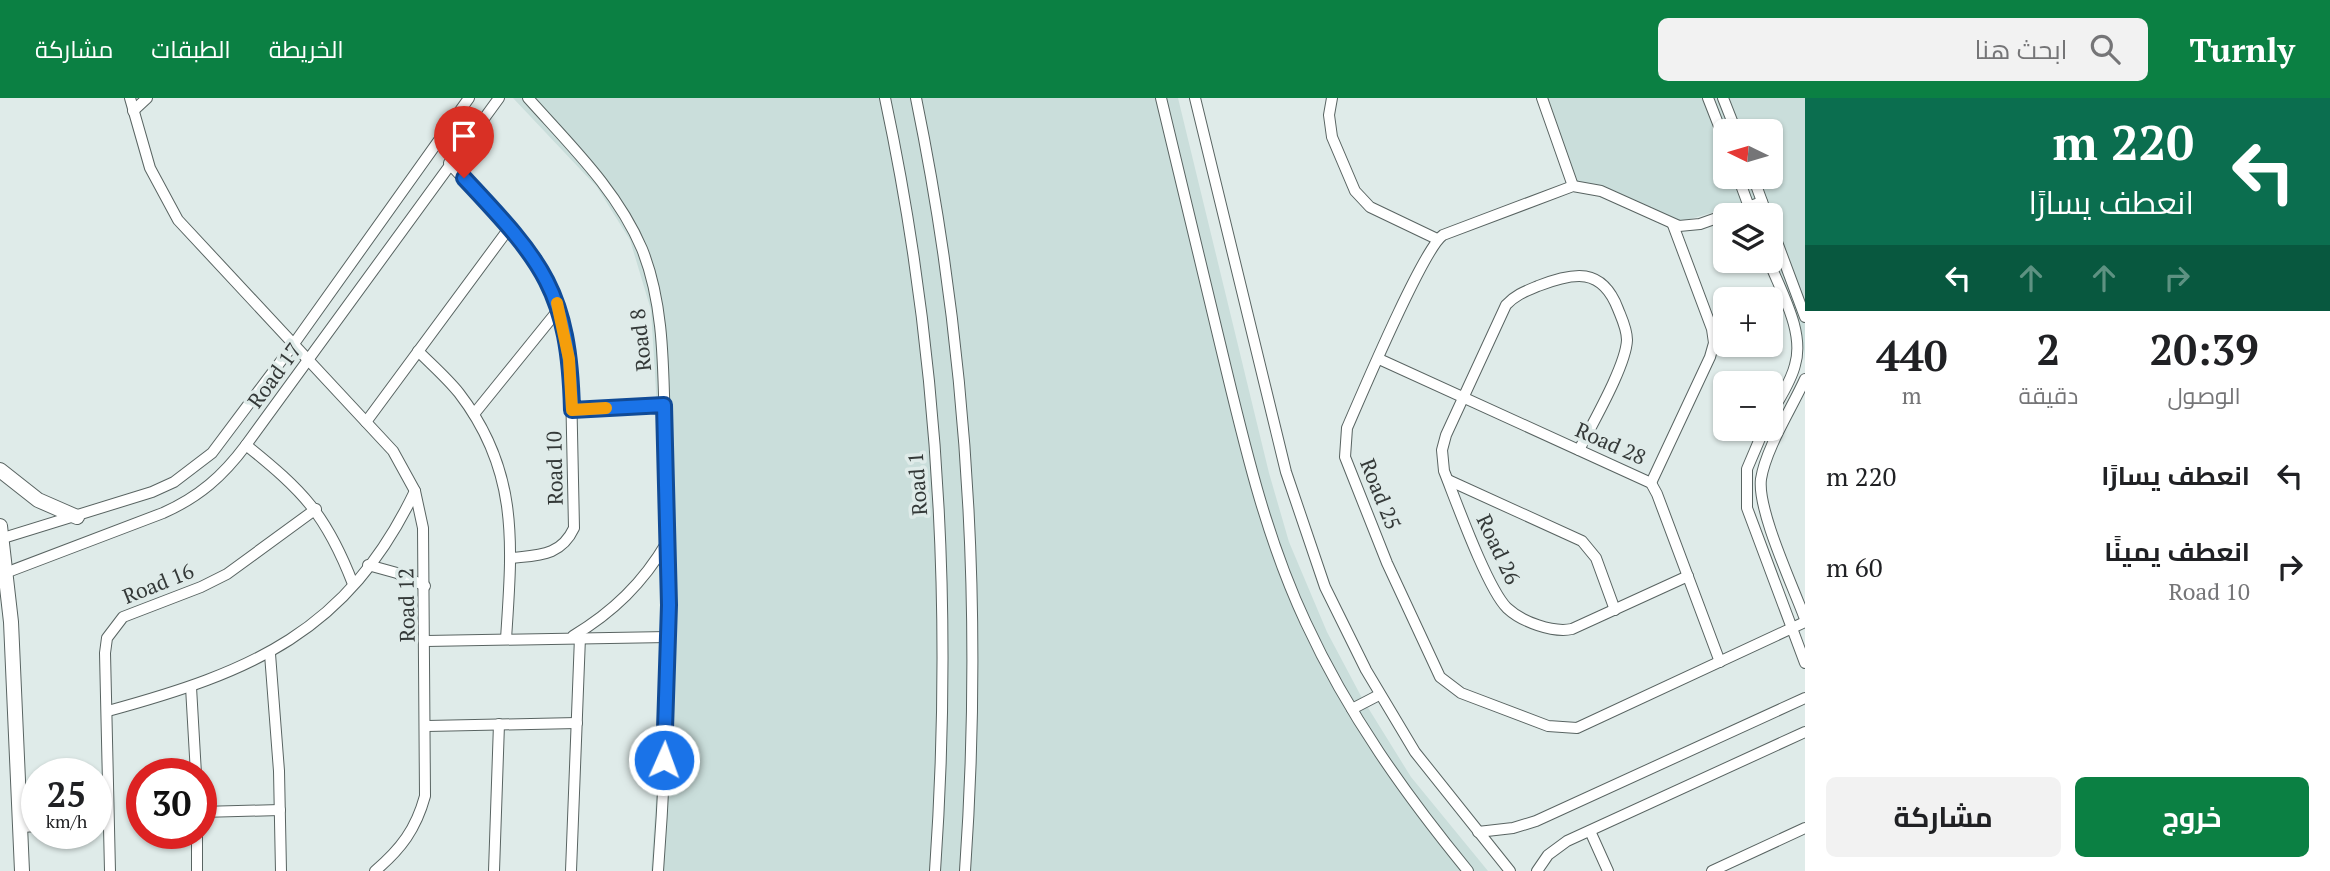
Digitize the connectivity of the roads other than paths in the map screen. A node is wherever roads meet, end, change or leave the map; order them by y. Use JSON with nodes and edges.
{"nodes":[{"id":1,"x":130,"y":98,"type":"edge"},
{"id":2,"x":147,"y":98,"type":"edge"},
{"id":3,"x":469,"y":98,"type":"edge"},
{"id":4,"x":499,"y":98,"type":"edge"},
{"id":5,"x":528,"y":98,"type":"edge"},
{"id":6,"x":885,"y":98,"type":"edge"},
{"id":7,"x":916,"y":98,"type":"edge"},
{"id":8,"x":1161,"y":98,"type":"edge"},
{"id":9,"x":1195,"y":98,"type":"edge"},
{"id":10,"x":1332,"y":98,"type":"edge"},
{"id":11,"x":1542,"y":98,"type":"edge"},
{"id":12,"x":1709,"y":98,"type":"edge"},
{"id":13,"x":1723,"y":98,"type":"edge"},
{"id":14,"x":134,"y":111,"type":"junction"},
{"id":15,"x":1717,"y":119,"type":"edge"},
{"id":16,"x":1731,"y":119,"type":"edge"},
{"id":17,"x":449,"y":163,"type":"junction"},
{"id":18,"x":1573,"y":186,"type":"junction"},
{"id":19,"x":1757,"y":189,"type":"edge"},
{"id":20,"x":1762,"y":202,"type":"edge"},
{"id":21,"x":1713,"y":221,"type":"edge"},
{"id":22,"x":1673,"y":225,"type":"junction"},
{"id":23,"x":510,"y":226,"type":"junction"},
{"id":24,"x":1437,"y":239,"type":"junction"},
{"id":25,"x":1783,"y":258,"type":"edge"},
{"id":26,"x":1773,"y":273,"type":"edge"},
{"id":27,"x":559,"y":309,"type":"junction"},
{"id":28,"x":1805,"y":317,"type":"edge"},
{"id":29,"x":293,"y":345,"type":"junction"},
{"id":30,"x":418,"y":351,"type":"junction"},
{"id":31,"x":1801,"y":356,"type":"edge"},
{"id":32,"x":1379,"y":359,"type":"junction"},
{"id":33,"x":308,"y":361,"type":"junction"},
{"id":34,"x":1805,"y":369,"type":"edge"},
{"id":35,"x":1792,"y":373,"type":"junction"},
{"id":36,"x":1805,"y":379,"type":"edge"},
{"id":37,"x":1783,"y":391,"type":"edge"},
{"id":38,"x":1463,"y":397,"type":"junction"},
{"id":39,"x":664,"y":405,"type":"junction"},
{"id":40,"x":572,"y":410,"type":"junction"},
{"id":41,"x":474,"y":414,"type":"junction"},
{"id":42,"x":366,"y":422,"type":"junction"},
{"id":43,"x":1759,"y":441,"type":"edge"},
{"id":44,"x":246,"y":445,"type":"junction"},
{"id":45,"x":1579,"y":450,"type":"junction"},
{"id":46,"x":0,"y":470,"type":"edge"},
{"id":47,"x":1448,"y":480,"type":"junction"},
{"id":48,"x":1651,"y":483,"type":"junction"},
{"id":49,"x":415,"y":491,"type":"junction"},
{"id":50,"x":316,"y":509,"type":"junction"},
{"id":51,"x":77,"y":517,"type":"junction"},
{"id":52,"x":1,"y":534,"type":"edge"},
{"id":53,"x":668,"y":540,"type":"junction"},
{"id":54,"x":512,"y":558,"type":"junction"},
{"id":55,"x":368,"y":565,"type":"junction"},
{"id":56,"x":3,"y":574,"type":"edge"},
{"id":57,"x":1688,"y":576,"type":"junction"},
{"id":58,"x":353,"y":584,"type":"junction"},
{"id":59,"x":425,"y":586,"type":"junction"},
{"id":60,"x":1615,"y":610,"type":"junction"},
{"id":61,"x":1805,"y":620,"type":"edge"},
{"id":62,"x":1792,"y":628,"type":"junction"},
{"id":63,"x":576,"y":637,"type":"junction"},
{"id":64,"x":668,"y":637,"type":"junction"},
{"id":65,"x":506,"y":639,"type":"junction"},
{"id":66,"x":426,"y":641,"type":"junction"},
{"id":67,"x":270,"y":654,"type":"junction"},
{"id":68,"x":1720,"y":662,"type":"junction"},
{"id":69,"x":1805,"y":663,"type":"edge"},
{"id":70,"x":191,"y":687,"type":"junction"},
{"id":71,"x":1379,"y":695,"type":"junction"},
{"id":72,"x":1805,"y":698,"type":"edge"},
{"id":73,"x":1352,"y":709,"type":"junction"},
{"id":74,"x":108,"y":711,"type":"junction"},
{"id":75,"x":577,"y":723,"type":"junction"},
{"id":76,"x":499,"y":724,"type":"junction"},
{"id":77,"x":427,"y":726,"type":"junction"},
{"id":78,"x":1805,"y":732,"type":"edge"},
{"id":79,"x":22,"y":758,"type":"edge"},
{"id":80,"x":109,"y":758,"type":"edge"},
{"id":81,"x":195,"y":758,"type":"edge"},
{"id":82,"x":280,"y":810,"type":"junction"},
{"id":83,"x":217,"y":811,"type":"edge"},
{"id":84,"x":1805,"y":828,"type":"edge"},
{"id":85,"x":1590,"y":831,"type":"junction"},
{"id":86,"x":1478,"y":832,"type":"junction"},
{"id":87,"x":26,"y":849,"type":"edge"},
{"id":88,"x":110,"y":849,"type":"edge"},
{"id":89,"x":197,"y":849,"type":"edge"},
{"id":90,"x":495,"y":858,"type":"junction"},
{"id":91,"x":22,"y":871,"type":"edge"},
{"id":92,"x":110,"y":871,"type":"edge"},
{"id":93,"x":197,"y":871,"type":"edge"},
{"id":94,"x":281,"y":871,"type":"edge"},
{"id":95,"x":375,"y":871,"type":"edge"},
{"id":96,"x":485,"y":871,"type":"edge"},
{"id":97,"x":494,"y":871,"type":"edge"},
{"id":98,"x":571,"y":871,"type":"edge"},
{"id":99,"x":658,"y":871,"type":"edge"},
{"id":100,"x":935,"y":871,"type":"edge"},
{"id":101,"x":965,"y":871,"type":"edge"},
{"id":102,"x":1468,"y":871,"type":"edge"},
{"id":103,"x":1510,"y":871,"type":"edge"},
{"id":104,"x":1537,"y":871,"type":"edge"},
{"id":105,"x":1608,"y":871,"type":"edge"},
{"id":106,"x":1712,"y":871,"type":"edge"}],
"edges":[{"from":1,"to":14,"type":"street","name":"Road 12"},
{"from":2,"to":14,"type":"street"},
{"from":3,"to":29,"type":"street","name":"Road 17"},
{"from":4,"to":17,"type":"street","name":"Road 17"},
{"from":5,"to":39,"type":"street","name":"Road 8"},
{"from":6,"to":100,"type":"street","name":"Road 1"},
{"from":7,"to":101,"type":"street"},
{"from":8,"to":73,"type":"street"},
{"from":9,"to":71,"type":"street"},
{"from":10,"to":24,"type":"street"},
{"from":11,"to":18,"type":"street"},
{"from":12,"to":15,"type":"street"},
{"from":13,"to":16,"type":"street"},
{"from":14,"to":29,"type":"street","name":"Road 12"},
{"from":17,"to":23,"type":"street","name":"Road 10"},
{"from":17,"to":33,"type":"street","name":"Road 17"},
{"from":18,"to":22,"type":"street"},
{"from":18,"to":24,"type":"street"},
{"from":19,"to":20,"type":"street"},
{"from":21,"to":22,"type":"street"},
{"from":22,"to":48,"type":"street"},
{"from":23,"to":27,"type":"street","name":"Road 10"},
{"from":23,"to":30,"type":"street"},
{"from":24,"to":32,"type":"street","name":"Road 25"},
{"from":25,"to":28,"type":"street"},
{"from":26,"to":31,"type":"street"},
{"from":27,"to":40,"type":"street","name":"Road 10"},
{"from":27,"to":41,"type":"street"},
{"from":29,"to":33,"type":"street","name":"Road 12"},
{"from":29,"to":51,"type":"street","name":"Road 17"},
{"from":30,"to":41,"type":"street"},
{"from":30,"to":42,"type":"street"},
{"from":31,"to":35,"type":"street"},
{"from":32,"to":38,"type":"street","name":"Road 28"},
{"from":32,"to":68,"type":"street","name":"Road 25"},
{"from":33,"to":42,"type":"street","name":"Road 12"},
{"from":33,"to":44,"type":"street","name":"Road 17"},
{"from":34,"to":35,"type":"street"},
{"from":35,"to":37,"type":"street"},
{"from":36,"to":61,"type":"street"},
{"from":38,"to":45,"type":"street","name":"Road 28"},
{"from":38,"to":45,"type":"street","name":"Road 26"},
{"from":38,"to":47,"type":"street","name":"Road 26"},
{"from":39,"to":40,"type":"street"},
{"from":39,"to":53,"type":"street","name":"Road 8"},
{"from":40,"to":54,"type":"street","name":"Road 10"},
{"from":41,"to":54,"type":"street"},
{"from":42,"to":49,"type":"street","name":"Road 12"},
{"from":43,"to":62,"type":"street"},
{"from":44,"to":50,"type":"street"},
{"from":44,"to":56,"type":"street","name":"Road 17"},
{"from":45,"to":48,"type":"street","name":"Road 28"},
{"from":46,"to":51,"type":"street"},
{"from":47,"to":60,"type":"street"},
{"from":47,"to":60,"type":"street","name":"Road 26"},
{"from":48,"to":57,"type":"street","name":"Road 28"},
{"from":49,"to":55,"type":"street"},
{"from":49,"to":59,"type":"street","name":"Road 12"},
{"from":50,"to":58,"type":"street"},
{"from":50,"to":74,"type":"street","name":"Road 16"},
{"from":51,"to":52,"type":"street","name":"Road 17"},
{"from":52,"to":56,"type":"street"},
{"from":53,"to":63,"type":"street"},
{"from":53,"to":64,"type":"street","name":"Road 8"},
{"from":54,"to":65,"type":"street"},
{"from":55,"to":58,"type":"street"},
{"from":55,"to":59,"type":"street"},
{"from":56,"to":79,"type":"street"},
{"from":57,"to":60,"type":"street","name":"Road 26"},
{"from":57,"to":68,"type":"street","name":"Road 28"},
{"from":58,"to":67,"type":"street"},
{"from":59,"to":66,"type":"street","name":"Road 12"},
{"from":61,"to":62,"type":"street","name":"Road 25"},
{"from":62,"to":68,"type":"street","name":"Road 25"},
{"from":62,"to":69,"type":"street"},
{"from":63,"to":64,"type":"street"},
{"from":63,"to":65,"type":"street"},
{"from":63,"to":75,"type":"street"},
{"from":64,"to":99,"type":"street","name":"Road 8"},
{"from":65,"to":66,"type":"street"},
{"from":66,"to":77,"type":"street","name":"Road 12"},
{"from":67,"to":70,"type":"street"},
{"from":67,"to":82,"type":"street"},
{"from":70,"to":74,"type":"street"},
{"from":70,"to":81,"type":"street"},
{"from":71,"to":73,"type":"street"},
{"from":71,"to":86,"type":"street"},
{"from":72,"to":86,"type":"street"},
{"from":73,"to":102,"type":"street"},
{"from":74,"to":80,"type":"street","name":"Road 16"},
{"from":75,"to":76,"type":"street"},
{"from":75,"to":98,"type":"street"},
{"from":76,"to":77,"type":"street"},
{"from":76,"to":90,"type":"street"},
{"from":77,"to":95,"type":"street","name":"Road 12"},
{"from":78,"to":85,"type":"street"},
{"from":82,"to":83,"type":"street"},
{"from":82,"to":94,"type":"street"},
{"from":84,"to":106,"type":"street"},
{"from":85,"to":104,"type":"street"},
{"from":85,"to":105,"type":"street"},
{"from":86,"to":103,"type":"street"},
{"from":87,"to":91,"type":"street"},
{"from":88,"to":92,"type":"street","name":"Road 16"},
{"from":89,"to":93,"type":"street"},
{"from":90,"to":96,"type":"street"},
{"from":90,"to":97,"type":"street"}]}
